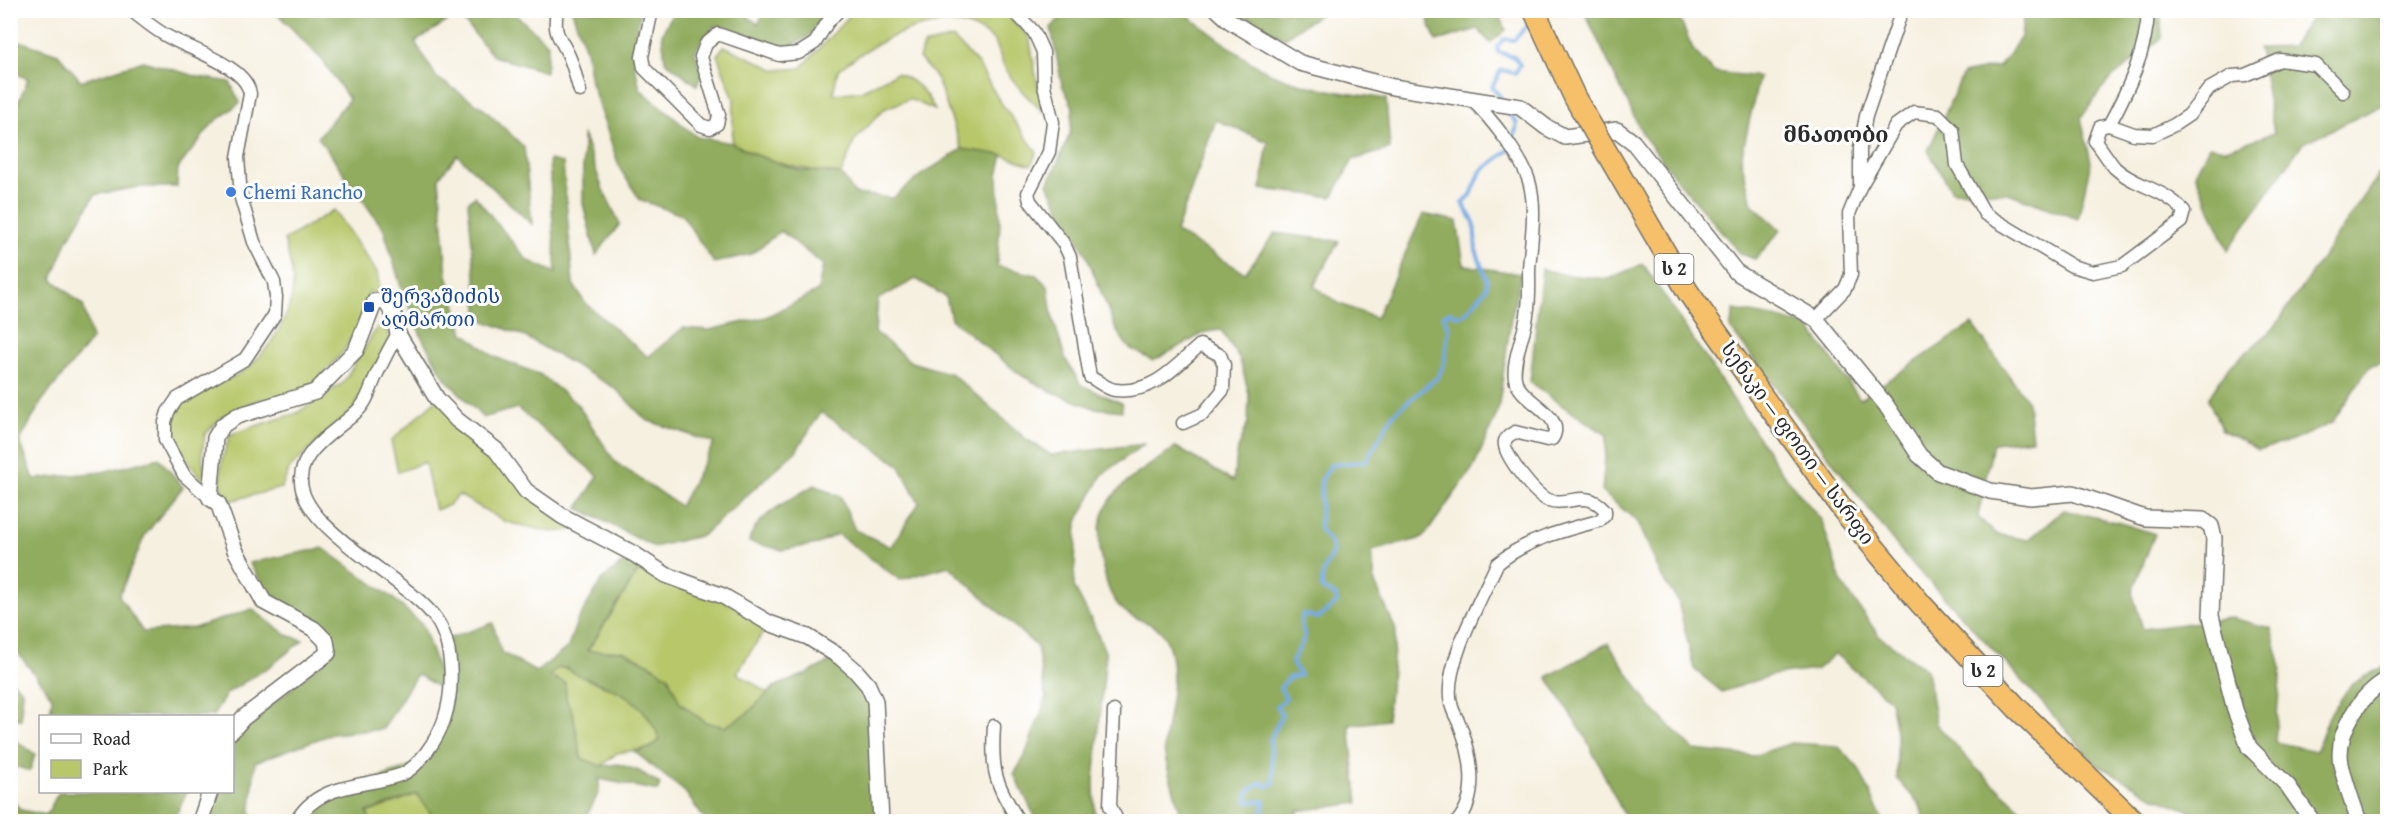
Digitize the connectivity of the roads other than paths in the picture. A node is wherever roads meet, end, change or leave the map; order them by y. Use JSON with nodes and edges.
{"nodes":[{"id":1,"x":131,"y":10,"type":"edge"},
{"id":2,"x":557,"y":10,"type":"edge"},
{"id":3,"x":652,"y":10,"type":"edge"},
{"id":4,"x":839,"y":10,"type":"edge"},
{"id":5,"x":1013,"y":10,"type":"edge"},
{"id":6,"x":1218,"y":10,"type":"edge"},
{"id":7,"x":1534,"y":10,"type":"edge"},
{"id":8,"x":1902,"y":10,"type":"edge"},
{"id":9,"x":2148,"y":10,"type":"edge"},
{"id":10,"x":580,"y":91,"type":"dead end"},
{"id":11,"x":2343,"y":92,"type":"dead end"},
{"id":12,"x":1471,"y":99,"type":"junction"},
{"id":13,"x":2109,"y":124,"type":"junction"},
{"id":14,"x":1860,"y":187,"type":"junction"},
{"id":15,"x":1816,"y":319,"type":"junction"},
{"id":16,"x":398,"y":334,"type":"junction"},
{"id":17,"x":1182,"y":423,"type":"dead end"},
{"id":18,"x":210,"y":498,"type":"junction"},
{"id":19,"x":2388,"y":679,"type":"edge"},
{"id":20,"x":1114,"y":711,"type":"dead end"},
{"id":21,"x":994,"y":726,"type":"dead end"},
{"id":22,"x":234,"y":729,"type":"edge"},
{"id":23,"x":210,"y":793,"type":"edge"},
{"id":24,"x":200,"y":822,"type":"edge"},
{"id":25,"x":296,"y":822,"type":"edge"},
{"id":26,"x":881,"y":822,"type":"edge"},
{"id":27,"x":1018,"y":822,"type":"edge"},
{"id":28,"x":1118,"y":822,"type":"edge"},
{"id":29,"x":1457,"y":822,"type":"edge"},
{"id":30,"x":2135,"y":822,"type":"edge"},
{"id":31,"x":2313,"y":822,"type":"edge"},
{"id":32,"x":2359,"y":822,"type":"edge"}],
"edges":[{"from":1,"to":18,"type":"street"},
{"from":2,"to":10,"type":"street"},
{"from":3,"to":4,"type":"street"},
{"from":5,"to":17,"type":"street"},
{"from":6,"to":12,"type":"street"},
{"from":7,"to":30,"type":"highway","name":"სენაკი — ფოთი — სარფი","number":"ს 2","bridge":true},
{"from":8,"to":14,"type":"street"},
{"from":9,"to":13,"type":"street"},
{"from":11,"to":13,"type":"street"},
{"from":12,"to":15,"type":"street"},
{"from":12,"to":29,"type":"street"},
{"from":13,"to":14,"type":"street"},
{"from":14,"to":15,"type":"street"},
{"from":15,"to":31,"type":"street"},
{"from":16,"to":18,"type":"street"},
{"from":16,"to":25,"type":"street"},
{"from":16,"to":26,"type":"street"},
{"from":18,"to":22,"type":"street"},
{"from":19,"to":32,"type":"street"},
{"from":20,"to":28,"type":"street"},
{"from":21,"to":27,"type":"street"},
{"from":23,"to":24,"type":"street"}]}
